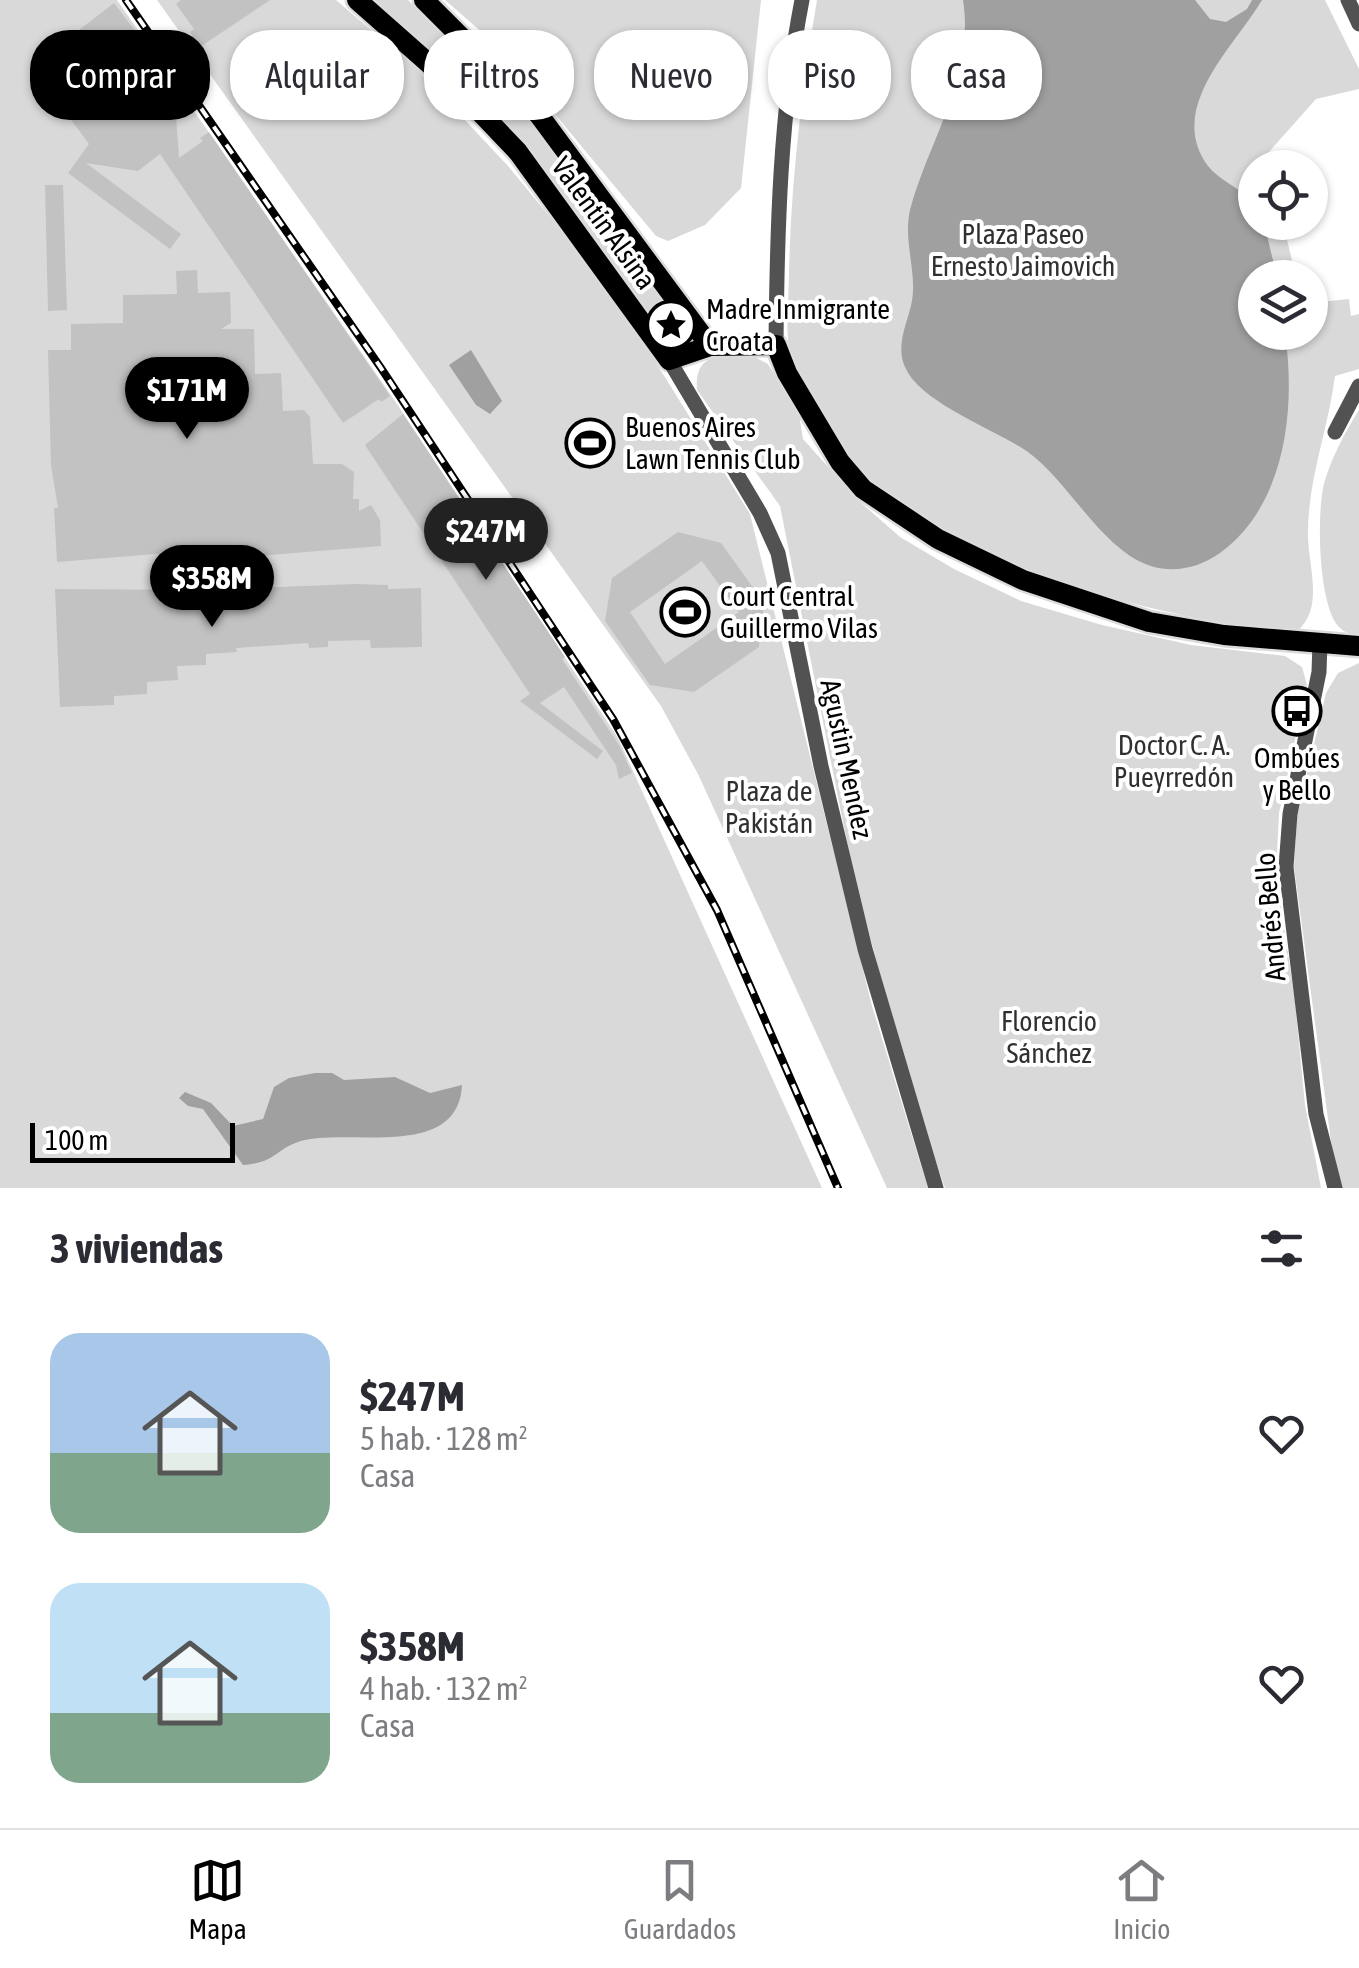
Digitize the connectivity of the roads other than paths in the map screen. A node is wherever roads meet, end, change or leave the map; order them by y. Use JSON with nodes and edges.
{"nodes":[{"id":1,"x":358,"y":0,"type":"edge"},
{"id":2,"x":424,"y":0,"type":"edge"},
{"id":3,"x":802,"y":0,"type":"edge"},
{"id":4,"x":1348,"y":0,"type":"edge"},
{"id":5,"x":1359,"y":24,"type":"edge"},
{"id":6,"x":776,"y":345,"type":"junction"},
{"id":7,"x":710,"y":346,"type":"junction"},
{"id":8,"x":669,"y":360,"type":"junction"},
{"id":9,"x":1359,"y":386,"type":"edge"},
{"id":10,"x":1335,"y":432,"type":"dead end"},
{"id":11,"x":1320,"y":642,"type":"junction"},
{"id":12,"x":1359,"y":646,"type":"edge"},
{"id":13,"x":936,"y":1188,"type":"edge"},
{"id":14,"x":1335,"y":1188,"type":"edge"}],
"edges":[{"from":1,"to":8,"type":"main road","name":"Valentín Alsina"},
{"from":2,"to":7,"type":"main road","name":"Valentín Alsina"},
{"from":3,"to":6,"type":"street"},
{"from":4,"to":5,"type":"street"},
{"from":6,"to":7,"type":"main road"},
{"from":6,"to":11,"type":"main road"},
{"from":7,"to":8,"type":"main road"},
{"from":8,"to":13,"type":"street","name":"Agustin Mendez"},
{"from":9,"to":10,"type":"street"},
{"from":11,"to":12,"type":"main road"},
{"from":11,"to":14,"type":"street","name":"Andrés Bello"}]}
